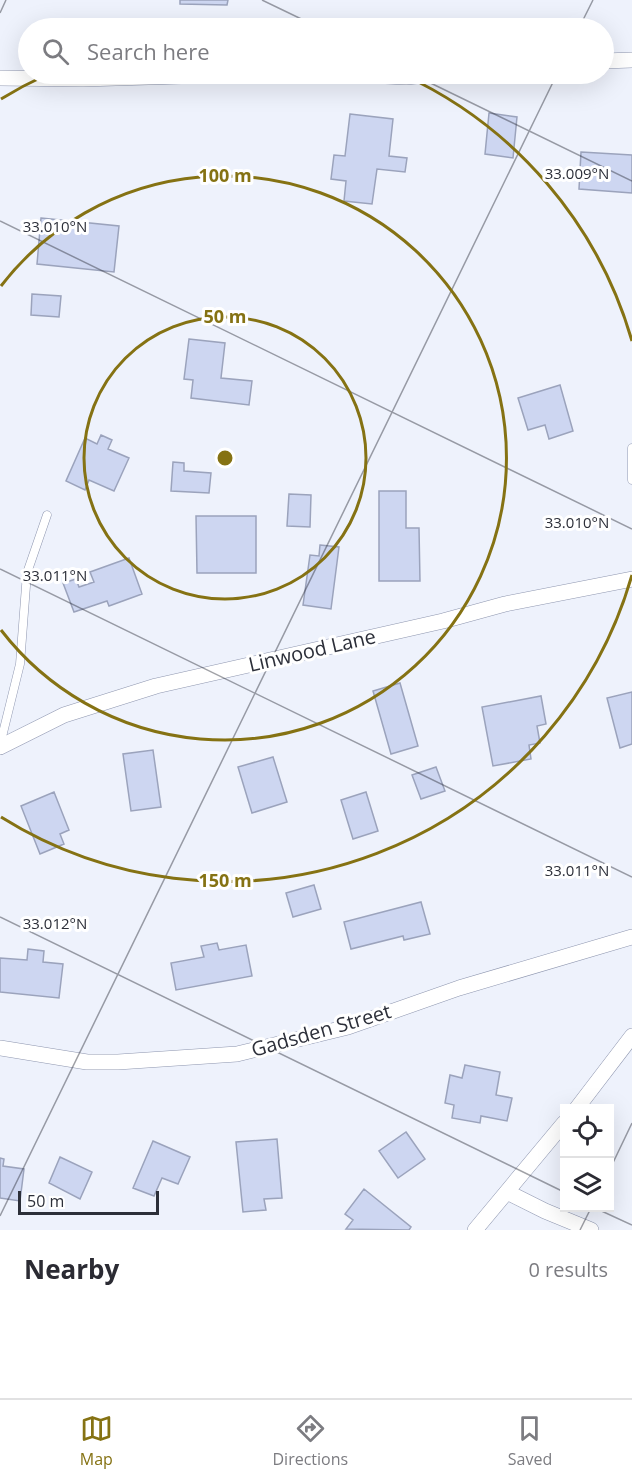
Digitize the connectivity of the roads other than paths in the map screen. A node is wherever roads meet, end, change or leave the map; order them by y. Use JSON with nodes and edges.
{"nodes":[{"id":1,"x":632,"y":60,"type":"edge"},
{"id":2,"x":614,"y":61,"type":"edge"},
{"id":3,"x":0,"y":78,"type":"edge"},
{"id":4,"x":18,"y":78,"type":"edge"},
{"id":5,"x":632,"y":448,"type":"edge"},
{"id":6,"x":632,"y":480,"type":"edge"},
{"id":7,"x":47,"y":515,"type":"dead end"},
{"id":8,"x":632,"y":579,"type":"edge"},
{"id":9,"x":0,"y":746,"type":"edge"},
{"id":10,"x":632,"y":937,"type":"edge"},
{"id":11,"x":632,"y":1036,"type":"edge"},
{"id":12,"x":0,"y":1048,"type":"edge"},
{"id":13,"x":580,"y":1104,"type":"edge"},
{"id":14,"x":560,"y":1128,"type":"edge"},
{"id":15,"x":507,"y":1192,"type":"junction"},
{"id":16,"x":475,"y":1230,"type":"edge"},
{"id":17,"x":591,"y":1230,"type":"edge"}],
"edges":[{"from":1,"to":2,"type":"street"},
{"from":3,"to":4,"type":"street"},
{"from":5,"to":6,"type":"lane"},
{"from":7,"to":9,"type":"lane"},
{"from":8,"to":9,"type":"street","name":"Linwood Lane"},
{"from":10,"to":12,"type":"street","name":"Gadsden Street"},
{"from":11,"to":13,"type":"street"},
{"from":14,"to":15,"type":"street"},
{"from":15,"to":16,"type":"street"},
{"from":15,"to":17,"type":"street"}]}
